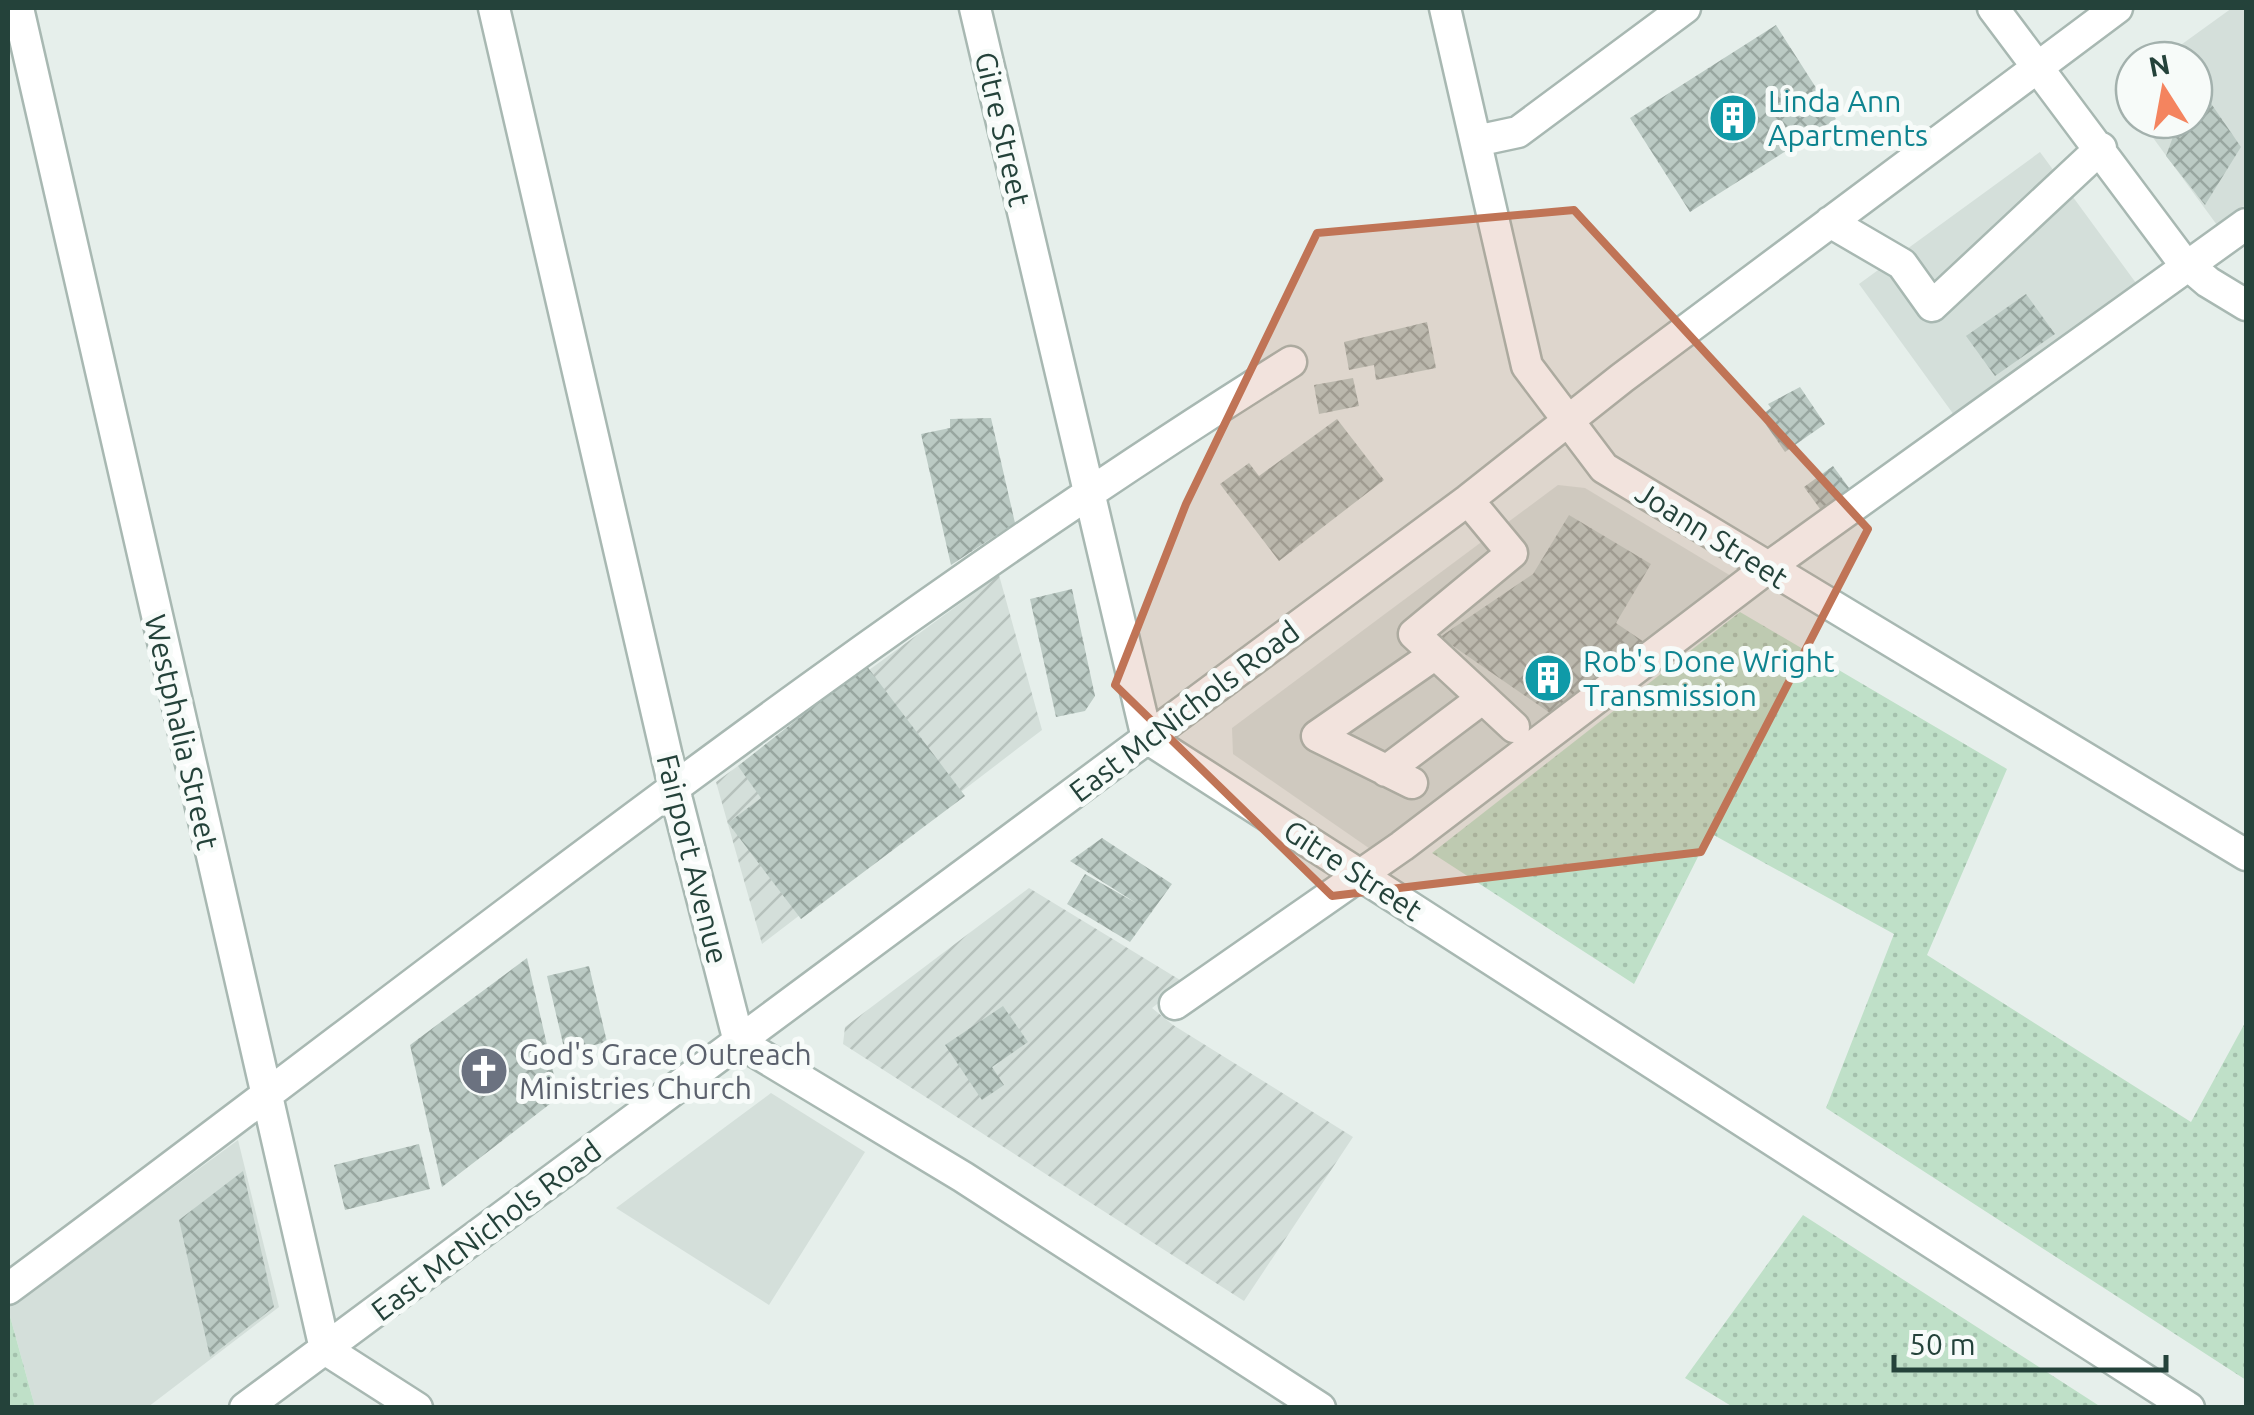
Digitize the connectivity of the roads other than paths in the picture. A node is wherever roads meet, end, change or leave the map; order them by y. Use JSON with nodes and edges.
{"nodes":[{"id":1,"x":18,"y":8,"type":"edge"},
{"id":2,"x":494,"y":8,"type":"edge"},
{"id":3,"x":975,"y":8,"type":"edge"},
{"id":4,"x":1445,"y":8,"type":"edge"},
{"id":5,"x":1685,"y":8,"type":"edge"},
{"id":6,"x":1994,"y":8,"type":"edge"},
{"id":7,"x":2117,"y":8,"type":"edge"},
{"id":8,"x":2039,"y":65,"type":"junction"},
{"id":9,"x":1476,"y":141,"type":"junction"},
{"id":10,"x":2101,"y":148,"type":"junction"},
{"id":11,"x":1830,"y":222,"type":"junction"},
{"id":12,"x":2246,"y":224,"type":"edge"},
{"id":13,"x":2190,"y":267,"type":"junction"},
{"id":14,"x":2246,"y":305,"type":"edge"},
{"id":15,"x":1291,"y":362,"type":"dead end"},
{"id":16,"x":1567,"y":422,"type":"junction"},
{"id":17,"x":1087,"y":492,"type":"junction"},
{"id":18,"x":1468,"y":500,"type":"junction"},
{"id":19,"x":1766,"y":569,"type":"junction"},
{"id":20,"x":1434,"y":655,"type":"junction"},
{"id":21,"x":1483,"y":698,"type":"junction"},
{"id":22,"x":1514,"y":727,"type":"dead end"},
{"id":23,"x":1147,"y":738,"type":"junction"},
{"id":24,"x":674,"y":785,"type":"junction"},
{"id":25,"x":2246,"y":855,"type":"edge"},
{"id":26,"x":1358,"y":873,"type":"junction"},
{"id":27,"x":1175,"y":1004,"type":"dead end"},
{"id":28,"x":739,"y":1042,"type":"junction"},
{"id":29,"x":265,"y":1098,"type":"junction"},
{"id":30,"x":8,"y":1289,"type":"edge"},
{"id":31,"x":325,"y":1349,"type":"junction"},
{"id":32,"x":1309,"y":1404,"type":"edge"},
{"id":33,"x":246,"y":1408,"type":"edge"},
{"id":34,"x":417,"y":1408,"type":"edge"},
{"id":35,"x":2190,"y":1408,"type":"edge"}],
"edges":[{"from":1,"to":29,"type":"street","name":"Westphalia Street"},
{"from":2,"to":24,"type":"street","name":"Fairport Avenue"},
{"from":3,"to":17,"type":"street","name":"Gitre Street"},
{"from":4,"to":9,"type":"street","name":"Joann Street"},
{"from":5,"to":9,"type":"street"},
{"from":6,"to":8,"type":"street"},
{"from":7,"to":8,"type":"street","name":"East McNichols Road"},
{"from":8,"to":10,"type":"street"},
{"from":8,"to":11,"type":"street","name":"East McNichols Road"},
{"from":9,"to":16,"type":"street","name":"Joann Street"},
{"from":10,"to":11,"type":"street"},
{"from":10,"to":13,"type":"street"},
{"from":11,"to":16,"type":"street","name":"East McNichols Road"},
{"from":12,"to":13,"type":"street"},
{"from":13,"to":14,"type":"street"},
{"from":13,"to":19,"type":"street"},
{"from":15,"to":17,"type":"street"},
{"from":16,"to":18,"type":"street","name":"East McNichols Road"},
{"from":16,"to":19,"type":"street","name":"Joann Street"},
{"from":17,"to":23,"type":"street","name":"Gitre Street"},
{"from":17,"to":24,"type":"street"},
{"from":18,"to":20,"type":"street"},
{"from":18,"to":23,"type":"street","name":"East McNichols Road"},
{"from":19,"to":25,"type":"street","name":"Joann Street"},
{"from":19,"to":26,"type":"street"},
{"from":20,"to":21,"type":"street"},
{"from":20,"to":21,"type":"street"},
{"from":21,"to":22,"type":"street"},
{"from":23,"to":26,"type":"street","name":"Gitre Street"},
{"from":23,"to":28,"type":"street","name":"East McNichols Road"},
{"from":24,"to":28,"type":"street","name":"Fairport Avenue"},
{"from":24,"to":29,"type":"street"},
{"from":26,"to":27,"type":"street"},
{"from":26,"to":35,"type":"street","name":"Gitre Street"},
{"from":28,"to":31,"type":"street","name":"East McNichols Road"},
{"from":28,"to":32,"type":"street"},
{"from":29,"to":30,"type":"street"},
{"from":29,"to":31,"type":"street","name":"Westphalia Street"},
{"from":31,"to":33,"type":"street","name":"East McNichols Road"},
{"from":31,"to":34,"type":"street"}]}
